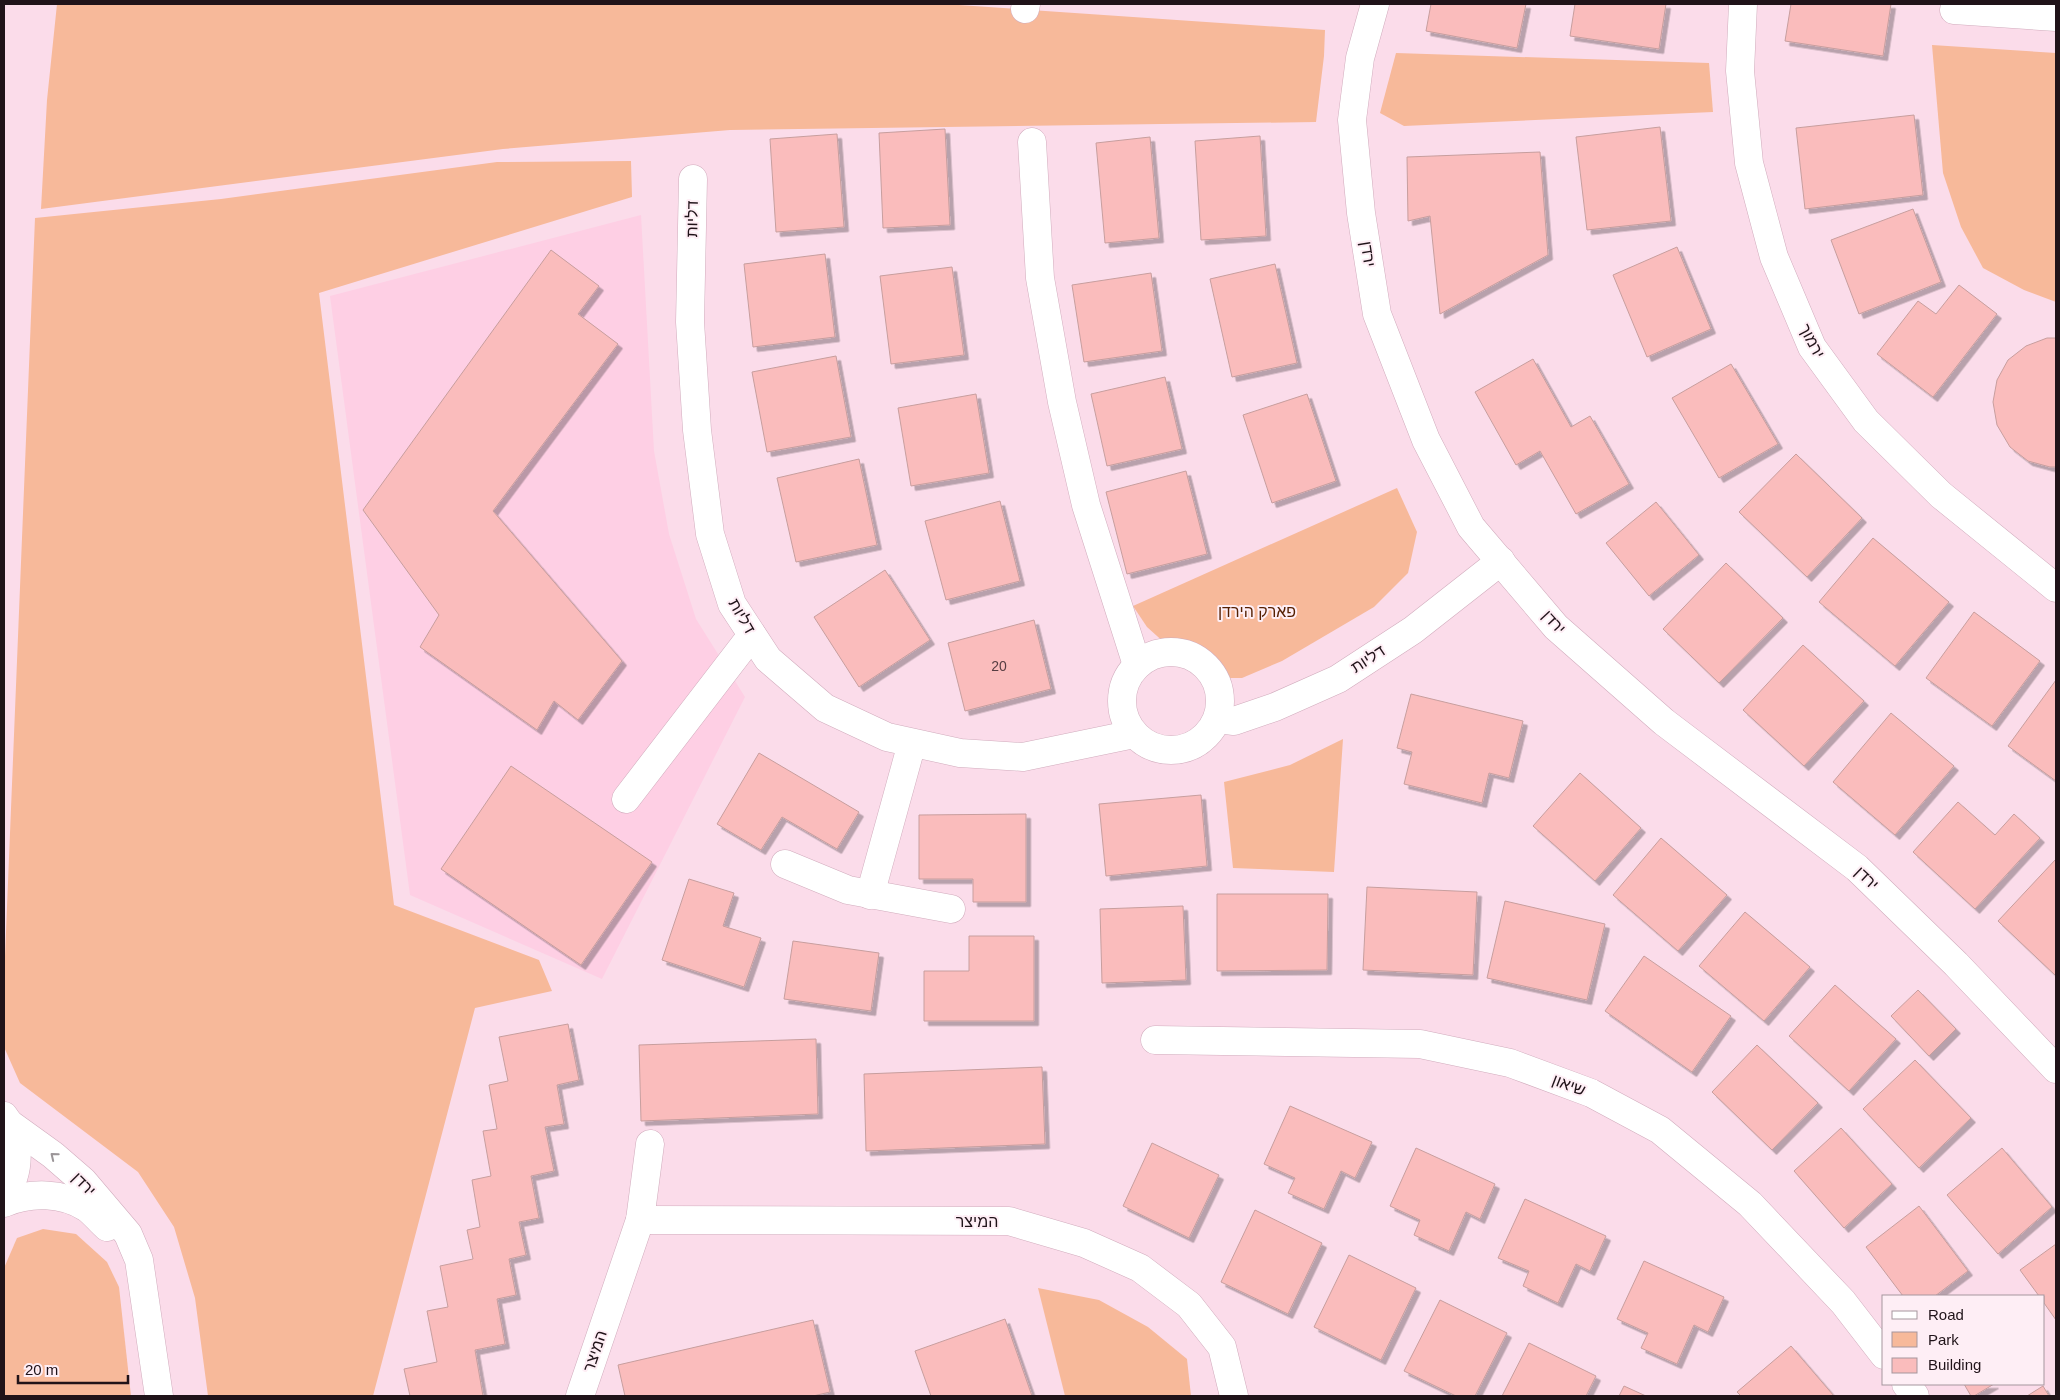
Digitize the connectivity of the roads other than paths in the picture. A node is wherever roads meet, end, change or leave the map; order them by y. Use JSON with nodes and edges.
{"nodes":[{"id":1,"x":1375,"y":4,"type":"edge"},
{"id":2,"x":1743,"y":4,"type":"edge"},
{"id":3,"x":1954,"y":10,"type":"dead end"},
{"id":4,"x":2056,"y":17,"type":"edge"},
{"id":5,"x":1032,"y":142,"type":"dead end"},
{"id":6,"x":693,"y":178,"type":"dead end"},
{"id":7,"x":1501,"y":561,"type":"junction"},
{"id":8,"x":2056,"y":587,"type":"edge"},
{"id":9,"x":752,"y":635,"type":"junction"},
{"id":10,"x":1138,"y":665,"type":"junction"},
{"id":11,"x":1218,"y":719,"type":"junction"},
{"id":12,"x":1134,"y":734,"type":"junction"},
{"id":13,"x":912,"y":743,"type":"junction"},
{"id":14,"x":626,"y":799,"type":"dead end"},
{"id":15,"x":785,"y":864,"type":"dead end"},
{"id":16,"x":870,"y":895,"type":"junction"},
{"id":17,"x":951,"y":909,"type":"dead end"},
{"id":18,"x":1155,"y":1040,"type":"dead end"},
{"id":19,"x":2056,"y":1069,"type":"edge"},
{"id":20,"x":7,"y":1120,"type":"edge"},
{"id":21,"x":650,"y":1144,"type":"dead end"},
{"id":22,"x":4,"y":1195,"type":"edge"},
{"id":23,"x":4,"y":1203,"type":"edge"},
{"id":24,"x":640,"y":1220,"type":"junction"},
{"id":25,"x":139,"y":1260,"type":"junction"},
{"id":26,"x":1882,"y":1352,"type":"edge"},
{"id":27,"x":1907,"y":1385,"type":"edge"},
{"id":28,"x":158,"y":1396,"type":"edge"},
{"id":29,"x":580,"y":1396,"type":"edge"},
{"id":30,"x":1234,"y":1396,"type":"edge"},
{"id":31,"x":1915,"y":1396,"type":"edge"}],
"edges":[{"from":1,"to":7,"type":"street","name":"ירדן"},
{"from":2,"to":8,"type":"street","name":"ירמוך"},
{"from":3,"to":4,"type":"street"},
{"from":5,"to":10,"type":"street"},
{"from":6,"to":9,"type":"street","name":"דליות"},
{"from":7,"to":11,"type":"street","name":"דליות"},
{"from":7,"to":19,"type":"street","name":"ירדן"},
{"from":9,"to":13,"type":"street","name":"דליות"},
{"from":9,"to":14,"type":"street"},
{"from":10,"to":11,"type":"street"},
{"from":10,"to":12,"type":"street"},
{"from":11,"to":12,"type":"street"},
{"from":12,"to":13,"type":"street","name":"דליות"},
{"from":13,"to":16,"type":"street"},
{"from":15,"to":16,"type":"street"},
{"from":16,"to":17,"type":"street"},
{"from":18,"to":26,"type":"street","name":"שיאון"},
{"from":20,"to":22,"type":"street"},
{"from":25,"to":20,"type":"street","name":"ירדן","one_way":true},
{"from":21,"to":24,"type":"street","name":"המיצר"},
{"from":23,"to":25,"type":"street","name":"ירדן"},
{"from":24,"to":29,"type":"street","name":"המיצר"},
{"from":24,"to":30,"type":"street","name":"המיצר"},
{"from":25,"to":28,"type":"street","name":"ירדן"},
{"from":27,"to":31,"type":"street"}]}
